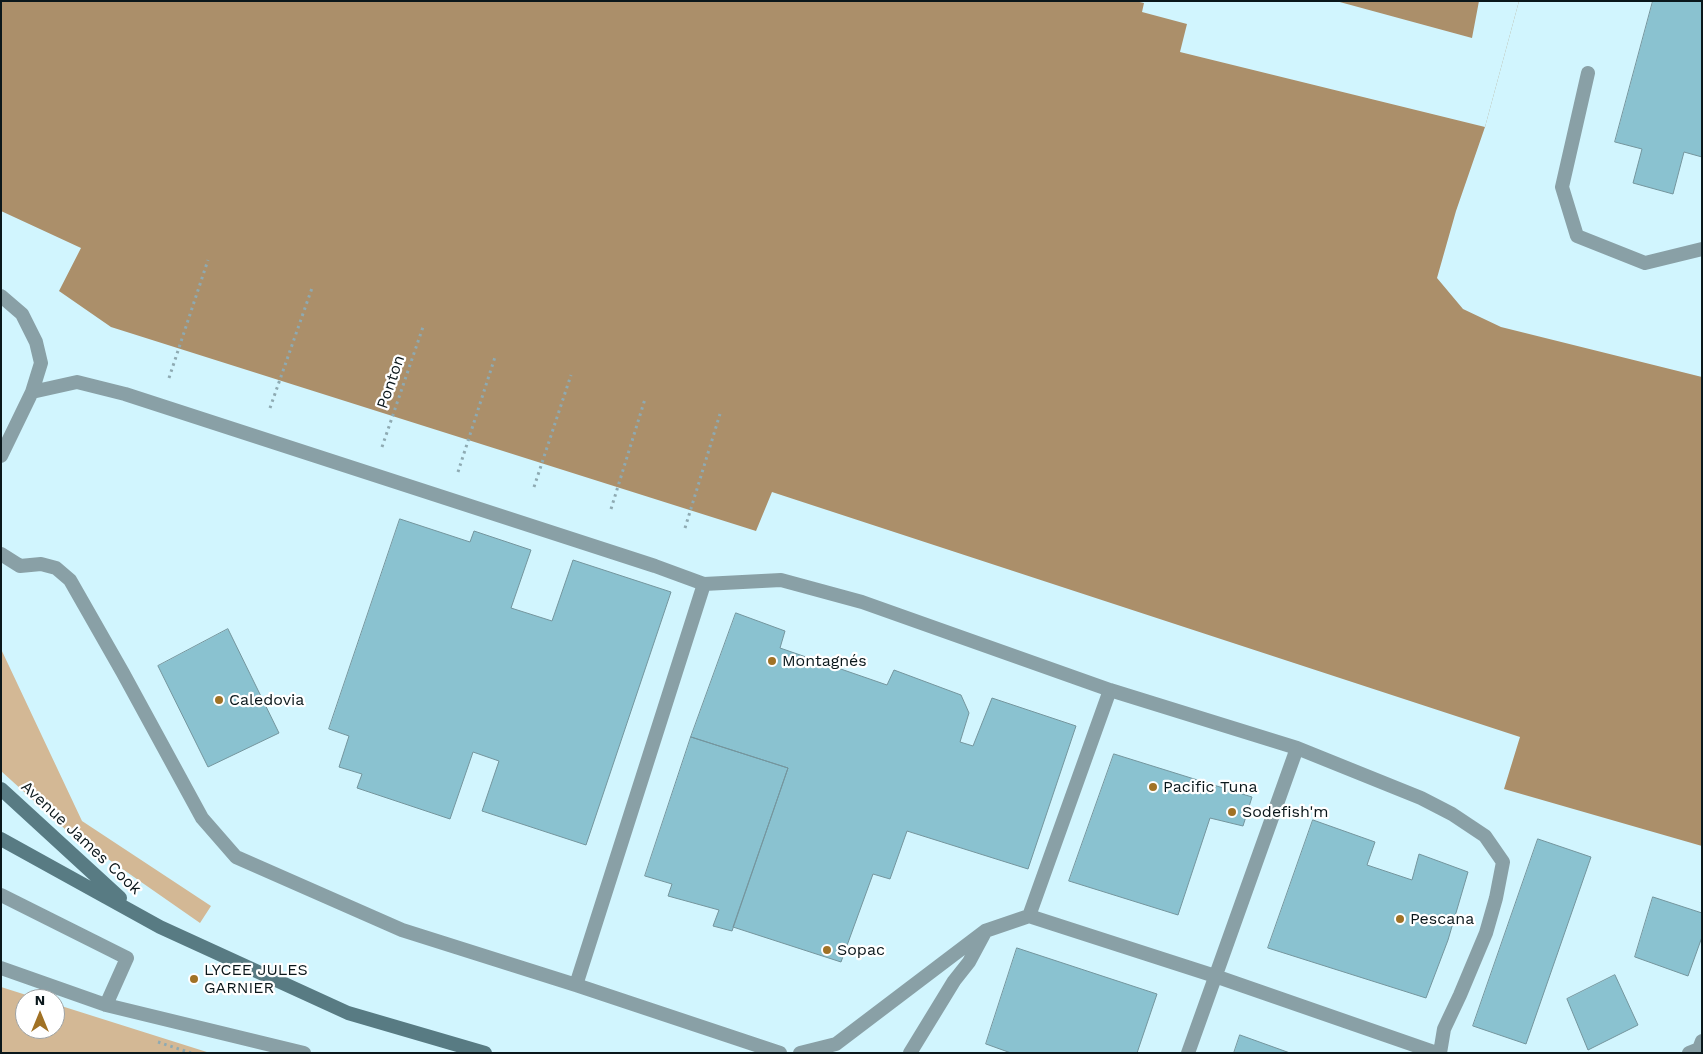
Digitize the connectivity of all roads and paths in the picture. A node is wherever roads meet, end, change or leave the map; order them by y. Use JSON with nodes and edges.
{"nodes":[{"id":1,"x":1588,"y":73,"type":"dead end"},
{"id":2,"x":1702,"y":249,"type":"edge"},
{"id":3,"x":208,"y":260,"type":"dead end"},
{"id":4,"x":312,"y":288,"type":"dead end"},
{"id":5,"x":1,"y":296,"type":"edge"},
{"id":6,"x":424,"y":324,"type":"dead end"},
{"id":7,"x":494,"y":357,"type":"dead end"},
{"id":8,"x":571,"y":375,"type":"dead end"},
{"id":9,"x":169,"y":378,"type":"dead end"},
{"id":10,"x":32,"y":392,"type":"junction"},
{"id":11,"x":645,"y":399,"type":"dead end"},
{"id":12,"x":270,"y":408,"type":"dead end"},
{"id":13,"x":720,"y":414,"type":"dead end"},
{"id":14,"x":382,"y":447,"type":"dead end"},
{"id":15,"x":1,"y":456,"type":"edge"},
{"id":16,"x":458,"y":472,"type":"dead end"},
{"id":17,"x":534,"y":487,"type":"dead end"},
{"id":18,"x":611,"y":509,"type":"dead end"},
{"id":19,"x":685,"y":528,"type":"dead end"},
{"id":20,"x":1,"y":554,"type":"edge"},
{"id":21,"x":704,"y":584,"type":"junction"},
{"id":22,"x":1110,"y":690,"type":"junction"},
{"id":23,"x":1297,"y":748,"type":"junction"},
{"id":24,"x":1,"y":789,"type":"edge"},
{"id":25,"x":1,"y":838,"type":"edge"},
{"id":26,"x":1,"y":895,"type":"edge"},
{"id":27,"x":137,"y":914,"type":"junction"},
{"id":28,"x":1029,"y":916,"type":"junction"},
{"id":29,"x":985,"y":931,"type":"junction"},
{"id":30,"x":1,"y":968,"type":"edge"},
{"id":31,"x":1215,"y":976,"type":"junction"},
{"id":32,"x":576,"y":985,"type":"junction"},
{"id":33,"x":106,"y":1005,"type":"junction"},
{"id":34,"x":304,"y":1053,"type":"edge"},
{"id":35,"x":485,"y":1053,"type":"edge"},
{"id":36,"x":780,"y":1053,"type":"edge"},
{"id":37,"x":800,"y":1053,"type":"edge"},
{"id":38,"x":910,"y":1053,"type":"edge"},
{"id":39,"x":1188,"y":1053,"type":"edge"},
{"id":40,"x":1438,"y":1053,"type":"edge"}],
"edges":[{"from":1,"to":2,"type":"lane"},
{"from":3,"to":9,"type":"path"},
{"from":4,"to":12,"type":"path"},
{"from":5,"to":10,"type":"lane"},
{"from":6,"to":14,"type":"path","name":"Ponton"},
{"from":7,"to":16,"type":"path"},
{"from":8,"to":17,"type":"path"},
{"from":10,"to":15,"type":"lane"},
{"from":10,"to":21,"type":"lane"},
{"from":11,"to":18,"type":"path"},
{"from":13,"to":19,"type":"path"},
{"from":20,"to":32,"type":"lane"},
{"from":21,"to":22,"type":"lane"},
{"from":21,"to":32,"type":"lane"},
{"from":22,"to":23,"type":"lane"},
{"from":22,"to":28,"type":"lane"},
{"from":23,"to":31,"type":"lane"},
{"from":23,"to":40,"type":"lane"},
{"from":24,"to":27,"type":"main road","name":"Avenue James Cook"},
{"from":25,"to":27,"type":"main road","name":"Avenue James Cook"},
{"from":26,"to":33,"type":"lane"},
{"from":27,"to":35,"type":"main road","name":"Avenue James Cook"},
{"from":28,"to":29,"type":"lane"},
{"from":28,"to":31,"type":"lane"},
{"from":29,"to":37,"type":"lane"},
{"from":29,"to":38,"type":"lane"},
{"from":30,"to":33,"type":"lane"},
{"from":31,"to":39,"type":"lane"},
{"from":31,"to":40,"type":"lane"},
{"from":32,"to":36,"type":"lane"},
{"from":33,"to":34,"type":"lane"}]}
